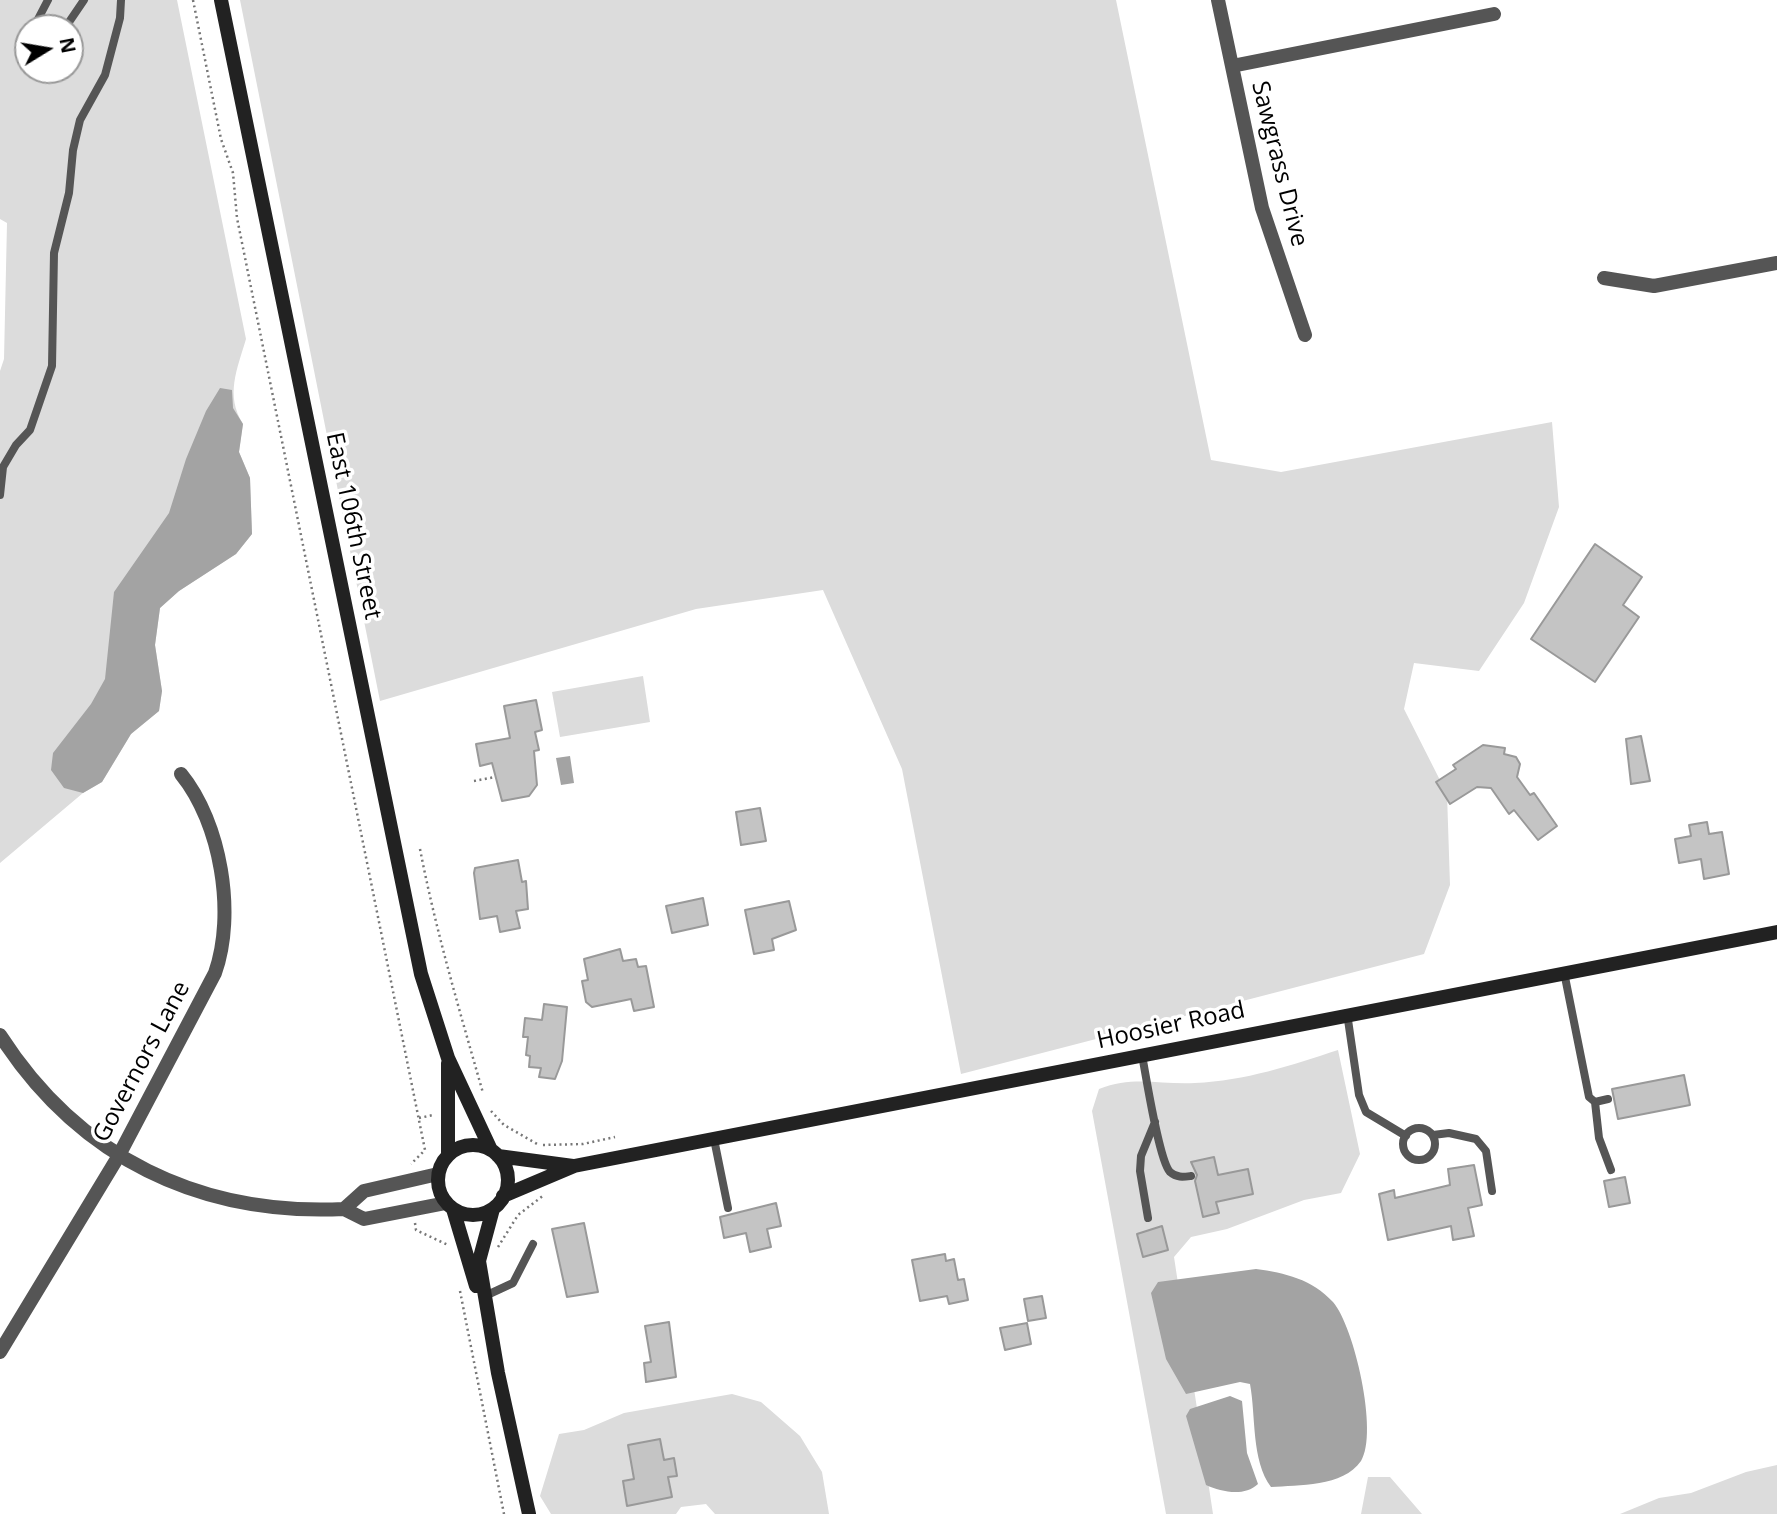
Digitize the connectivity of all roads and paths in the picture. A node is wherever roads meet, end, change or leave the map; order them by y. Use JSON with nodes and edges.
{"nodes":[{"id":1,"x":121,"y":0,"type":"edge"},
{"id":2,"x":193,"y":0,"type":"edge"},
{"id":3,"x":221,"y":0,"type":"edge"},
{"id":4,"x":1218,"y":0,"type":"edge"},
{"id":5,"x":1494,"y":14,"type":"dead end"},
{"id":6,"x":1232,"y":66,"type":"junction"},
{"id":7,"x":1777,"y":263,"type":"edge"},
{"id":8,"x":1604,"y":278,"type":"dead end"},
{"id":9,"x":1305,"y":335,"type":"dead end"},
{"id":10,"x":0,"y":495,"type":"edge"},
{"id":11,"x":181,"y":774,"type":"dead end"},
{"id":12,"x":495,"y":777,"type":"dead end"},
{"id":13,"x":474,"y":781,"type":"dead end"},
{"id":14,"x":420,"y":849,"type":"dead end"},
{"id":15,"x":1777,"y":932,"type":"edge"},
{"id":16,"x":1564,"y":972,"type":"junction"},
{"id":17,"x":1347,"y":1013,"type":"junction"},
{"id":18,"x":0,"y":1035,"type":"edge"},
{"id":19,"x":1142,"y":1055,"type":"junction"},
{"id":20,"x":448,"y":1058,"type":"junction"},
{"id":21,"x":484,"y":1098,"type":"dead end"},
{"id":22,"x":1608,"y":1099,"type":"dead end"},
{"id":23,"x":1595,"y":1102,"type":"junction"},
{"id":24,"x":1156,"y":1119,"type":"junction"},
{"id":25,"x":1433,"y":1135,"type":"junction"},
{"id":26,"x":1406,"y":1136,"type":"junction"},
{"id":27,"x":615,"y":1137,"type":"dead end"},
{"id":28,"x":714,"y":1139,"type":"junction"},
{"id":29,"x":540,"y":1145,"type":"dead end"},
{"id":30,"x":495,"y":1153,"type":"junction"},
{"id":31,"x":448,"y":1155,"type":"junction"},
{"id":32,"x":118,"y":1157,"type":"junction"},
{"id":33,"x":574,"y":1166,"type":"junction"},
{"id":34,"x":406,"y":1168,"type":"dead end"},
{"id":35,"x":1611,"y":1170,"type":"dead end"},
{"id":36,"x":438,"y":1174,"type":"junction"},
{"id":37,"x":1191,"y":1176,"type":"dead end"},
{"id":38,"x":1492,"y":1191,"type":"dead end"},
{"id":39,"x":503,"y":1196,"type":"junction"},
{"id":40,"x":450,"y":1206,"type":"junction"},
{"id":41,"x":728,"y":1208,"type":"dead end"},
{"id":42,"x":344,"y":1209,"type":"junction"},
{"id":43,"x":493,"y":1209,"type":"junction"},
{"id":44,"x":1148,"y":1219,"type":"dead end"},
{"id":45,"x":533,"y":1244,"type":"dead end"},
{"id":46,"x":460,"y":1290,"type":"dead end"},
{"id":47,"x":485,"y":1296,"type":"junction"},
{"id":48,"x":491,"y":1341,"type":"junction"},
{"id":49,"x":0,"y":1352,"type":"edge"},
{"id":50,"x":504,"y":1514,"type":"edge"},
{"id":51,"x":529,"y":1514,"type":"edge"}],
"edges":[{"from":1,"to":10,"type":"lane"},
{"from":2,"to":34,"type":"path"},
{"from":3,"to":20,"type":"street","name":"East 106th Street"},
{"from":4,"to":6,"type":"street","name":"Sawgrass Drive"},
{"from":5,"to":6,"type":"street"},
{"from":6,"to":9,"type":"street","name":"Sawgrass Drive"},
{"from":7,"to":8,"type":"street"},
{"from":11,"to":32,"type":"street","name":"Governors Lane"},
{"from":12,"to":13,"type":"path"},
{"from":14,"to":21,"type":"path"},
{"from":15,"to":16,"type":"street","name":"Hoosier Road"},
{"from":16,"to":17,"type":"street","name":"Hoosier Road"},
{"from":16,"to":23,"type":"lane"},
{"from":17,"to":19,"type":"street","name":"Hoosier Road"},
{"from":17,"to":26,"type":"lane"},
{"from":18,"to":32,"type":"street"},
{"from":19,"to":24,"type":"lane"},
{"from":19,"to":28,"type":"street","name":"Hoosier Road"},
{"from":20,"to":30,"type":"street","name":"East 106th Street"},
{"from":20,"to":31,"type":"street","name":"East 106th Street"},
{"from":22,"to":23,"type":"lane"},
{"from":23,"to":35,"type":"lane"},
{"from":24,"to":37,"type":"lane"},
{"from":24,"to":44,"type":"lane"},
{"from":25,"to":26,"type":"lane"},
{"from":25,"to":26,"type":"lane"},
{"from":25,"to":38,"type":"lane"},
{"from":27,"to":29,"type":"path"},
{"from":28,"to":33,"type":"street","name":"Hoosier Road"},
{"from":28,"to":41,"type":"lane"},
{"from":30,"to":31,"type":"street"},
{"from":30,"to":33,"type":"street","name":"Hoosier Road"},
{"from":30,"to":39,"type":"street"},
{"from":31,"to":36,"type":"street"},
{"from":32,"to":42,"type":"street"},
{"from":32,"to":49,"type":"street","name":"Governors Lane"},
{"from":33,"to":39,"type":"street","name":"Hoosier Road"},
{"from":36,"to":40,"type":"street"},
{"from":36,"to":42,"type":"street"},
{"from":39,"to":43,"type":"street"},
{"from":40,"to":42,"type":"street"},
{"from":40,"to":43,"type":"street"},
{"from":40,"to":48,"type":"street"},
{"from":43,"to":47,"type":"street"},
{"from":45,"to":47,"type":"lane"},
{"from":46,"to":50,"type":"path"},
{"from":47,"to":48,"type":"street"},
{"from":48,"to":51,"type":"street"}]}
